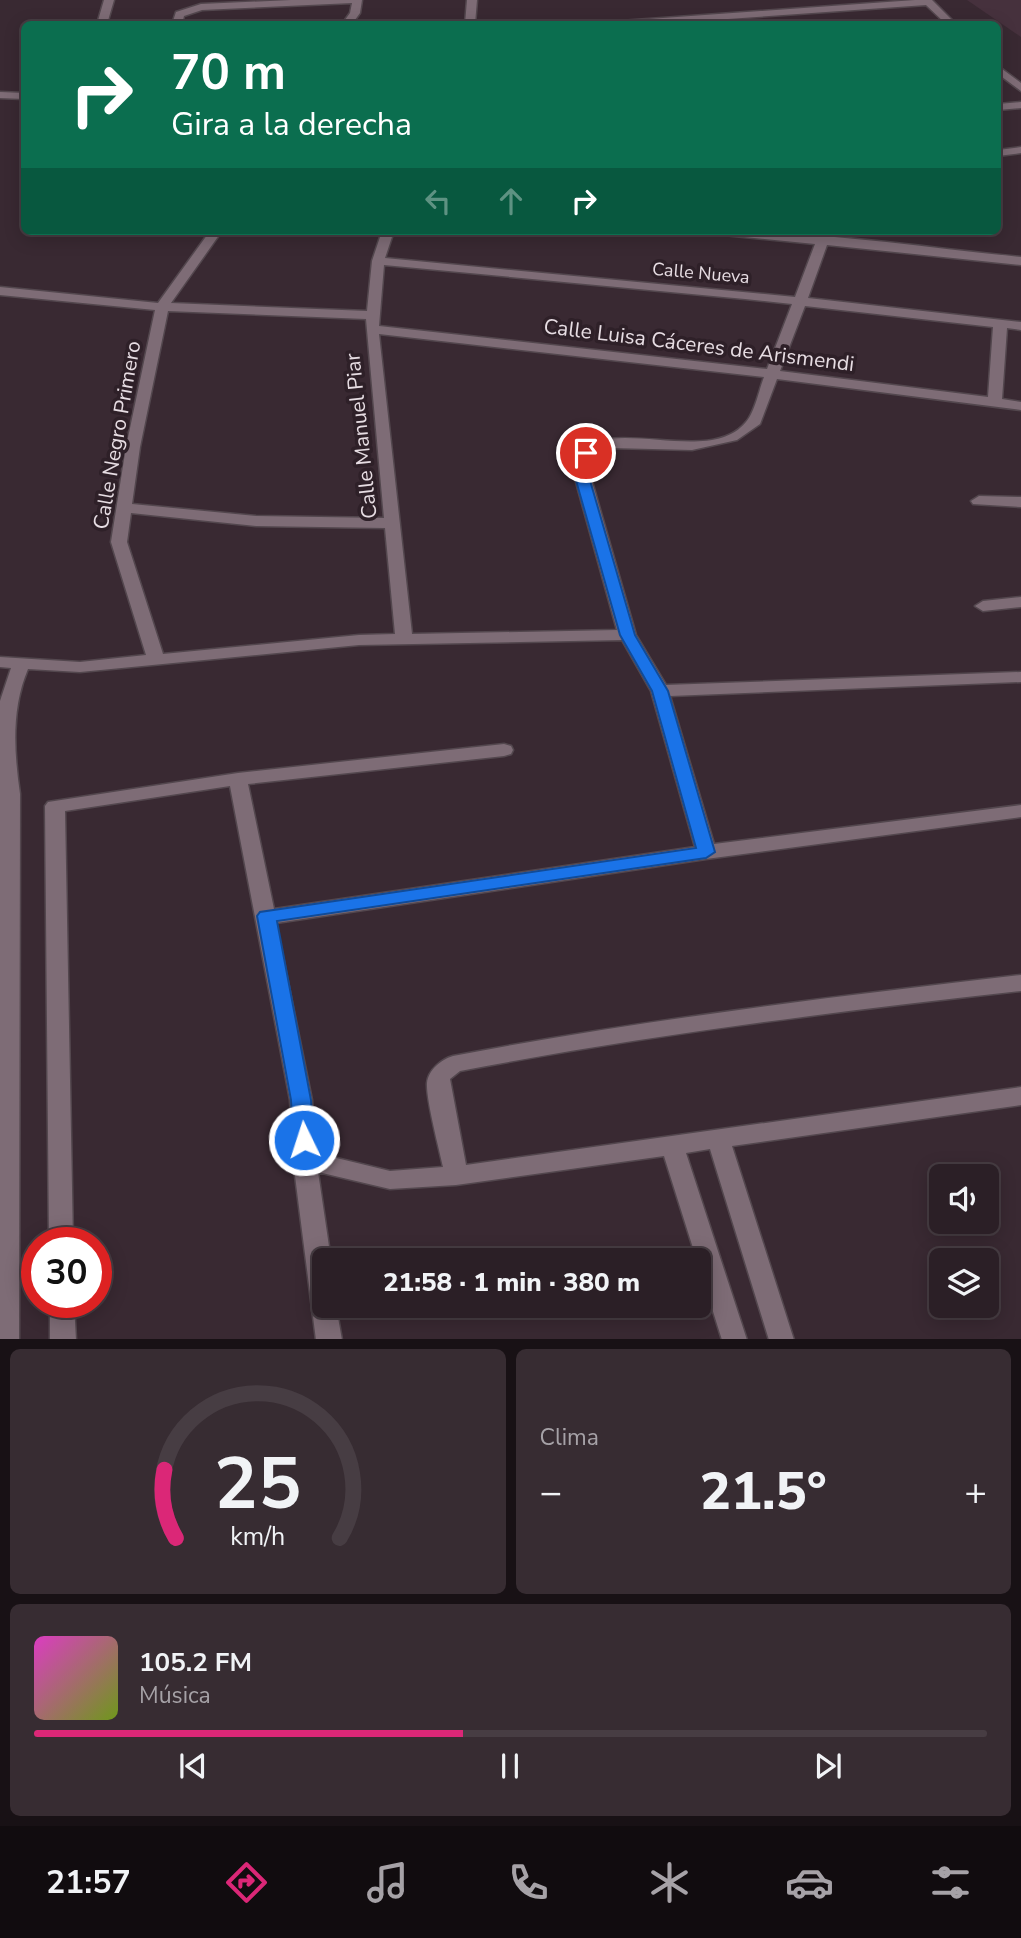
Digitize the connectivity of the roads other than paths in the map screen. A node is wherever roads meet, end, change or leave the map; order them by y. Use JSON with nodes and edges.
{"nodes":[{"id":1,"x":109,"y":0,"type":"edge"},
{"id":2,"x":357,"y":0,"type":"edge"},
{"id":3,"x":472,"y":0,"type":"edge"},
{"id":4,"x":927,"y":1,"type":"edge"},
{"id":5,"x":103,"y":21,"type":"edge"},
{"id":6,"x":178,"y":21,"type":"edge"},
{"id":7,"x":349,"y":21,"type":"edge"},
{"id":8,"x":470,"y":21,"type":"edge"},
{"id":9,"x":661,"y":21,"type":"edge"},
{"id":10,"x":948,"y":21,"type":"edge"},
{"id":11,"x":1001,"y":71,"type":"edge"},
{"id":12,"x":1021,"y":88,"type":"edge"},
{"id":13,"x":0,"y":95,"type":"edge"},
{"id":14,"x":21,"y":96,"type":"edge"},
{"id":15,"x":1021,"y":104,"type":"edge"},
{"id":16,"x":1001,"y":107,"type":"edge"},
{"id":17,"x":1021,"y":150,"type":"edge"},
{"id":18,"x":1001,"y":153,"type":"edge"},
{"id":19,"x":213,"y":235,"type":"edge"},
{"id":20,"x":387,"y":235,"type":"edge"},
{"id":21,"x":768,"y":235,"type":"edge"},
{"id":22,"x":823,"y":240,"type":"junction"},
{"id":23,"x":378,"y":261,"type":"junction"},
{"id":24,"x":1021,"y":261,"type":"edge"},
{"id":25,"x":0,"y":291,"type":"edge"},
{"id":26,"x":800,"y":301,"type":"junction"},
{"id":27,"x":162,"y":307,"type":"junction"},
{"id":28,"x":372,"y":322,"type":"junction"},
{"id":29,"x":1000,"y":324,"type":"junction"},
{"id":30,"x":1021,"y":326,"type":"edge"},
{"id":31,"x":771,"y":374,"type":"junction"},
{"id":32,"x":995,"y":403,"type":"junction"},
{"id":33,"x":1021,"y":406,"type":"edge"},
{"id":34,"x":979,"y":501,"type":"dead end"},
{"id":35,"x":1021,"y":502,"type":"edge"},
{"id":36,"x":124,"y":508,"type":"junction"},
{"id":37,"x":391,"y":523,"type":"junction"},
{"id":38,"x":1021,"y":602,"type":"edge"},
{"id":39,"x":983,"y":606,"type":"dead end"},
{"id":40,"x":627,"y":635,"type":"junction"},
{"id":41,"x":404,"y":638,"type":"junction"},
{"id":42,"x":156,"y":659,"type":"junction"},
{"id":43,"x":0,"y":662,"type":"edge"},
{"id":44,"x":22,"y":662,"type":"junction"},
{"id":45,"x":1021,"y":677,"type":"edge"},
{"id":46,"x":660,"y":691,"type":"junction"},
{"id":47,"x":504,"y":750,"type":"dead end"},
{"id":48,"x":238,"y":779,"type":"junction"},
{"id":49,"x":6,"y":794,"type":"edge"},
{"id":50,"x":1021,"y":811,"type":"edge"},
{"id":51,"x":706,"y":852,"type":"junction"},
{"id":52,"x":266,"y":916,"type":"junction"},
{"id":53,"x":1021,"y":984,"type":"edge"},
{"id":54,"x":1021,"y":1096,"type":"edge"},
{"id":55,"x":718,"y":1139,"type":"junction"},
{"id":56,"x":672,"y":1146,"type":"junction"},
{"id":57,"x":305,"y":1160,"type":"junction"},
{"id":58,"x":456,"y":1176,"type":"junction"},
{"id":59,"x":61,"y":1227,"type":"edge"},
{"id":60,"x":317,"y":1248,"type":"edge"},
{"id":61,"x":62,"y":1318,"type":"edge"},
{"id":62,"x":326,"y":1318,"type":"edge"},
{"id":63,"x":6,"y":1339,"type":"edge"},
{"id":64,"x":63,"y":1339,"type":"edge"},
{"id":65,"x":329,"y":1339,"type":"edge"},
{"id":66,"x":735,"y":1339,"type":"edge"},
{"id":67,"x":782,"y":1339,"type":"edge"}],
"edges":[{"from":1,"to":5,"type":"street"},
{"from":2,"to":6,"type":"street"},
{"from":2,"to":7,"type":"street"},
{"from":3,"to":8,"type":"street"},
{"from":4,"to":9,"type":"street"},
{"from":4,"to":10,"type":"street"},
{"from":11,"to":12,"type":"street"},
{"from":13,"to":14,"type":"street"},
{"from":15,"to":16,"type":"street"},
{"from":17,"to":18,"type":"street"},
{"from":19,"to":27,"type":"street","name":"Calle Negro Primero"},
{"from":20,"to":23,"type":"street","name":"Calle Manuel Piar"},
{"from":21,"to":22,"type":"street"},
{"from":22,"to":24,"type":"street"},
{"from":22,"to":26,"type":"street"},
{"from":23,"to":26,"type":"street","name":"Calle Nueva"},
{"from":23,"to":28,"type":"street","name":"Calle Manuel Piar"},
{"from":25,"to":27,"type":"street","name":"Calle Luisa Cáceres de Arismendi"},
{"from":26,"to":29,"type":"street","name":"Calle Nueva"},
{"from":26,"to":31,"type":"street"},
{"from":27,"to":28,"type":"street","name":"Calle Luisa Cáceres de Arismendi"},
{"from":27,"to":36,"type":"street","name":"Calle Negro Primero"},
{"from":28,"to":31,"type":"street","name":"Calle Luisa Cáceres de Arismendi"},
{"from":28,"to":37,"type":"street","name":"Calle Manuel Piar"},
{"from":29,"to":30,"type":"street","name":"Calle Nueva"},
{"from":29,"to":32,"type":"street"},
{"from":31,"to":32,"type":"street","name":"Calle Luisa Cáceres de Arismendi"},
{"from":31,"to":40,"type":"street"},
{"from":32,"to":33,"type":"street","name":"Calle Luisa Cáceres de Arismendi"},
{"from":34,"to":35,"type":"street"},
{"from":36,"to":37,"type":"street"},
{"from":36,"to":42,"type":"street","name":"Calle Negro Primero"},
{"from":37,"to":41,"type":"street","name":"Calle Manuel Piar"},
{"from":38,"to":39,"type":"street"},
{"from":40,"to":41,"type":"street"},
{"from":40,"to":46,"type":"street"},
{"from":41,"to":42,"type":"street"},
{"from":42,"to":44,"type":"street"},
{"from":43,"to":44,"type":"street"},
{"from":44,"to":49,"type":"street"},
{"from":45,"to":46,"type":"street"},
{"from":46,"to":51,"type":"street"},
{"from":47,"to":48,"type":"street"},
{"from":48,"to":52,"type":"street"},
{"from":48,"to":59,"type":"street"},
{"from":49,"to":63,"type":"street"},
{"from":50,"to":51,"type":"street"},
{"from":51,"to":52,"type":"street"},
{"from":52,"to":57,"type":"street"},
{"from":53,"to":58,"type":"street"},
{"from":54,"to":55,"type":"street"},
{"from":55,"to":56,"type":"street"},
{"from":55,"to":67,"type":"street"},
{"from":56,"to":58,"type":"street"},
{"from":56,"to":66,"type":"street"},
{"from":57,"to":58,"type":"street"},
{"from":57,"to":60,"type":"street"},
{"from":61,"to":64,"type":"street"},
{"from":62,"to":65,"type":"street"}]}
